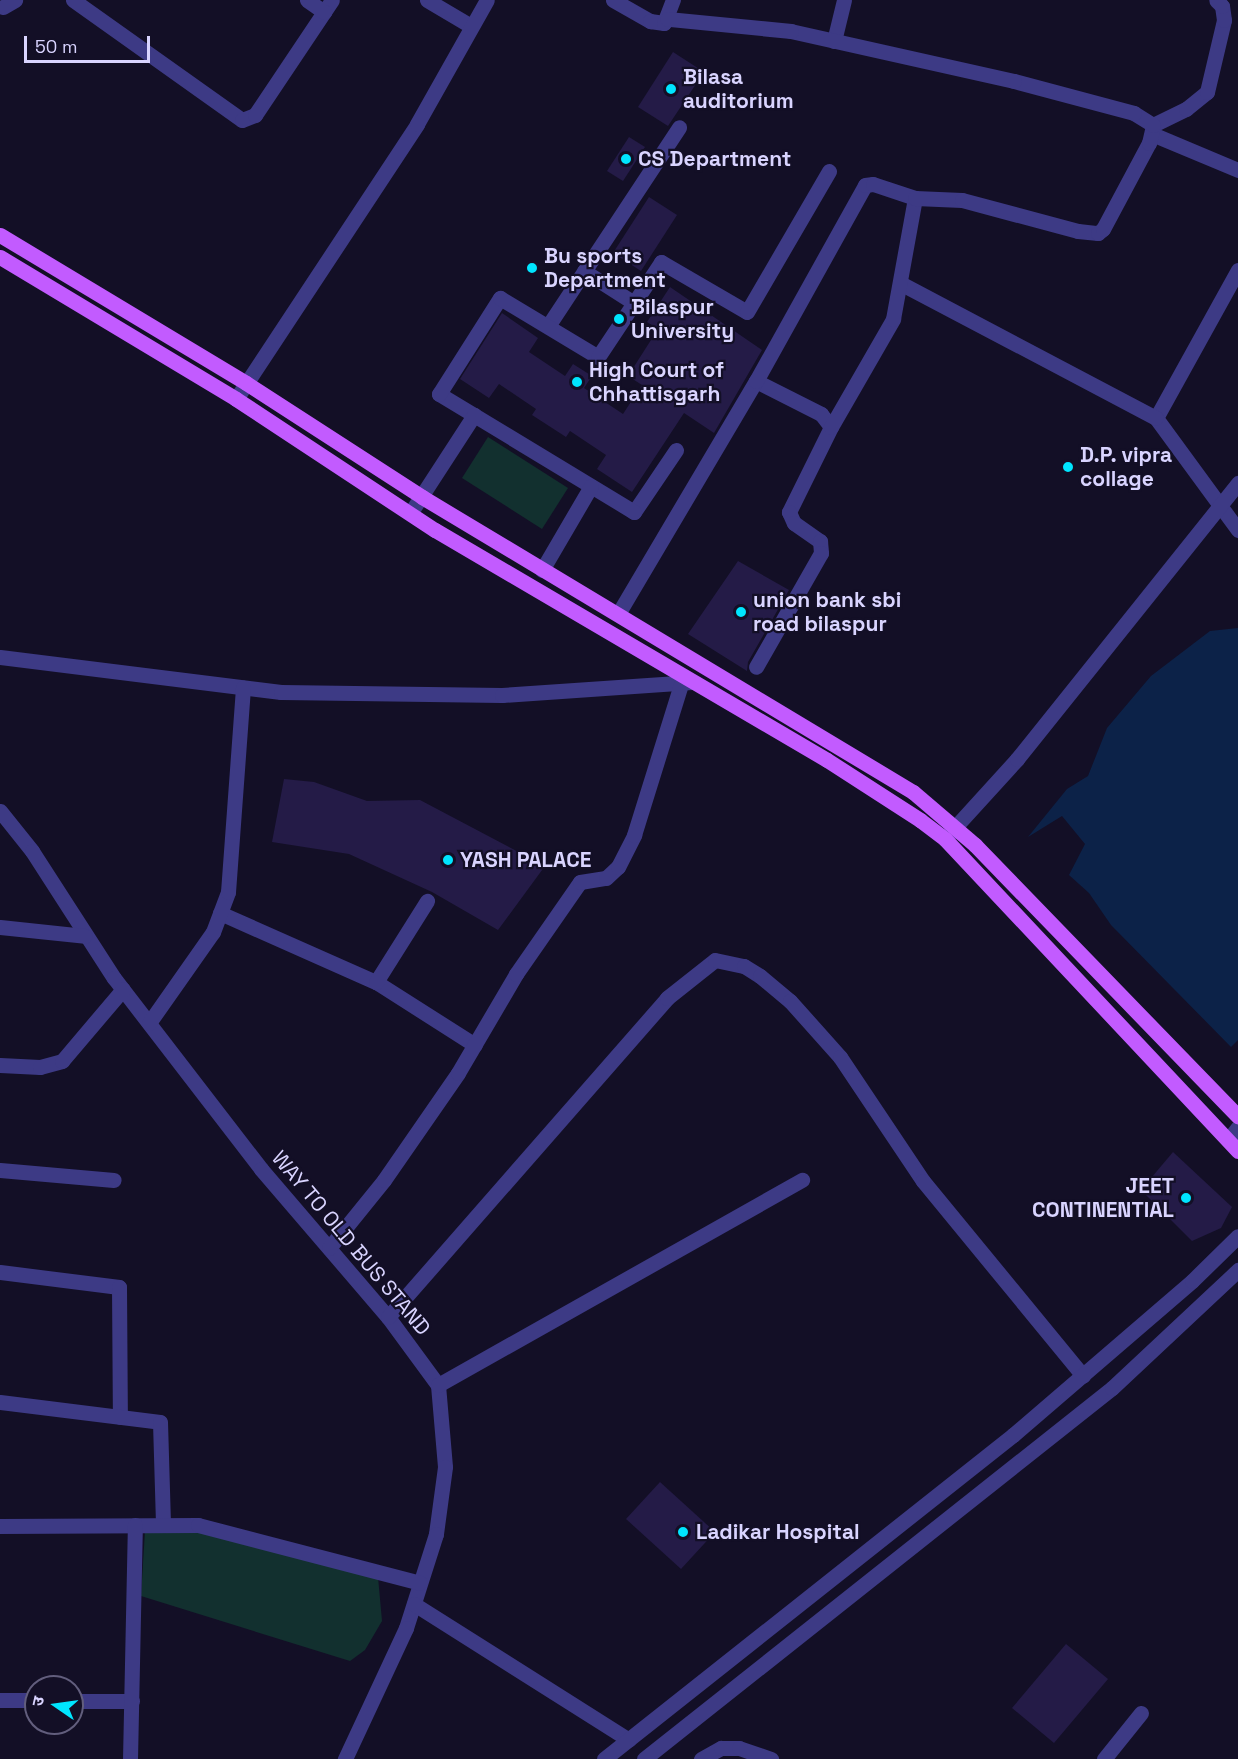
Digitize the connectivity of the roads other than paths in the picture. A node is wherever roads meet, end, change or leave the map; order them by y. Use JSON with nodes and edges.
{"nodes":[{"id":1,"x":73,"y":0,"type":"edge"},
{"id":2,"x":307,"y":0,"type":"edge"},
{"id":3,"x":427,"y":0,"type":"edge"},
{"id":4,"x":487,"y":0,"type":"edge"},
{"id":5,"x":613,"y":0,"type":"edge"},
{"id":6,"x":673,"y":0,"type":"edge"},
{"id":7,"x":844,"y":0,"type":"edge"},
{"id":8,"x":1216,"y":0,"type":"edge"},
{"id":9,"x":328,"y":6,"type":"edge"},
{"id":10,"x":668,"y":19,"type":"junction"},
{"id":11,"x":471,"y":26,"type":"junction"},
{"id":12,"x":834,"y":41,"type":"junction"},
{"id":13,"x":679,"y":127,"type":"dead end"},
{"id":14,"x":1152,"y":129,"type":"junction"},
{"id":15,"x":1238,"y":170,"type":"edge"},
{"id":16,"x":829,"y":171,"type":"dead end"},
{"id":17,"x":915,"y":198,"type":"junction"},
{"id":18,"x":0,"y":235,"type":"edge"},
{"id":19,"x":0,"y":257,"type":"edge"},
{"id":20,"x":1238,"y":270,"type":"edge"},
{"id":21,"x":584,"y":271,"type":"junction"},
{"id":22,"x":900,"y":283,"type":"junction"},
{"id":23,"x":634,"y":303,"type":"junction"},
{"id":24,"x":548,"y":326,"type":"junction"},
{"id":25,"x":756,"y":381,"type":"junction"},
{"id":26,"x":246,"y":383,"type":"junction"},
{"id":27,"x":236,"y":399,"type":"junction"},
{"id":28,"x":474,"y":415,"type":"junction"},
{"id":29,"x":1156,"y":418,"type":"junction"},
{"id":30,"x":831,"y":427,"type":"junction"},
{"id":31,"x":676,"y":450,"type":"dead end"},
{"id":32,"x":1238,"y":483,"type":"edge"},
{"id":33,"x":591,"y":486,"type":"junction"},
{"id":34,"x":422,"y":497,"type":"junction"},
{"id":35,"x":1220,"y":504,"type":"junction"},
{"id":36,"x":411,"y":513,"type":"junction"},
{"id":37,"x":1238,"y":530,"type":"edge"},
{"id":38,"x":542,"y":570,"type":"junction"},
{"id":39,"x":618,"y":614,"type":"junction"},
{"id":40,"x":0,"y":657,"type":"edge"},
{"id":41,"x":756,"y":667,"type":"dead end"},
{"id":42,"x":686,"y":683,"type":"junction"},
{"id":43,"x":243,"y":687,"type":"junction"},
{"id":44,"x":0,"y":811,"type":"edge"},
{"id":45,"x":956,"y":826,"type":"junction"},
{"id":46,"x":945,"y":839,"type":"junction"},
{"id":47,"x":427,"y":901,"type":"dead end"},
{"id":48,"x":220,"y":913,"type":"junction"},
{"id":49,"x":0,"y":927,"type":"edge"},
{"id":50,"x":85,"y":936,"type":"junction"},
{"id":51,"x":376,"y":982,"type":"junction"},
{"id":52,"x":123,"y":989,"type":"junction"},
{"id":53,"x":149,"y":1023,"type":"junction"},
{"id":54,"x":475,"y":1045,"type":"junction"},
{"id":55,"x":0,"y":1065,"type":"edge"},
{"id":56,"x":1238,"y":1116,"type":"edge"},
{"id":57,"x":1238,"y":1126,"type":"edge"},
{"id":58,"x":1233,"y":1145,"type":"edge"},
{"id":59,"x":0,"y":1170,"type":"edge"},
{"id":60,"x":114,"y":1180,"type":"dead end"},
{"id":61,"x":802,"y":1180,"type":"dead end"},
{"id":62,"x":1238,"y":1236,"type":"edge"},
{"id":63,"x":329,"y":1248,"type":"junction"},
{"id":64,"x":1238,"y":1270,"type":"edge"},
{"id":65,"x":0,"y":1272,"type":"edge"},
{"id":66,"x":388,"y":1317,"type":"junction"},
{"id":67,"x":1083,"y":1376,"type":"junction"},
{"id":68,"x":438,"y":1385,"type":"junction"},
{"id":69,"x":0,"y":1402,"type":"edge"},
{"id":70,"x":120,"y":1417,"type":"junction"},
{"id":71,"x":163,"y":1523,"type":"junction"},
{"id":72,"x":135,"y":1525,"type":"junction"},
{"id":73,"x":0,"y":1526,"type":"edge"},
{"id":74,"x":420,"y":1583,"type":"junction"},
{"id":75,"x":414,"y":1604,"type":"junction"},
{"id":76,"x":0,"y":1700,"type":"edge"},
{"id":77,"x":24,"y":1700,"type":"edge"},
{"id":78,"x":84,"y":1701,"type":"edge"},
{"id":79,"x":132,"y":1701,"type":"junction"},
{"id":80,"x":1141,"y":1713,"type":"dead end"},
{"id":81,"x":629,"y":1740,"type":"junction"},
{"id":82,"x":130,"y":1759,"type":"edge"},
{"id":83,"x":345,"y":1759,"type":"edge"},
{"id":84,"x":604,"y":1759,"type":"edge"},
{"id":85,"x":644,"y":1759,"type":"edge"},
{"id":86,"x":700,"y":1759,"type":"edge"},
{"id":87,"x":771,"y":1759,"type":"edge"},
{"id":88,"x":1104,"y":1759,"type":"edge"}],
"edges":[{"from":1,"to":9,"type":"street"},
{"from":2,"to":9,"type":"street"},
{"from":3,"to":11,"type":"street"},
{"from":4,"to":11,"type":"street"},
{"from":5,"to":10,"type":"street"},
{"from":6,"to":10,"type":"street"},
{"from":7,"to":12,"type":"street"},
{"from":8,"to":14,"type":"street"},
{"from":10,"to":12,"type":"street"},
{"from":11,"to":26,"type":"street"},
{"from":12,"to":14,"type":"street"},
{"from":13,"to":21,"type":"street"},
{"from":14,"to":15,"type":"street"},
{"from":14,"to":17,"type":"street"},
{"from":16,"to":23,"type":"street"},
{"from":17,"to":22,"type":"street"},
{"from":17,"to":25,"type":"street"},
{"from":18,"to":26,"type":"main road"},
{"from":19,"to":27,"type":"main road"},
{"from":20,"to":29,"type":"street"},
{"from":21,"to":23,"type":"street"},
{"from":21,"to":24,"type":"street"},
{"from":22,"to":29,"type":"street"},
{"from":22,"to":30,"type":"street"},
{"from":23,"to":24,"type":"street"},
{"from":24,"to":28,"type":"street"},
{"from":25,"to":30,"type":"street"},
{"from":25,"to":39,"type":"street"},
{"from":26,"to":27,"type":"street"},
{"from":26,"to":34,"type":"main road"},
{"from":27,"to":36,"type":"main road"},
{"from":28,"to":33,"type":"street"},
{"from":28,"to":34,"type":"street"},
{"from":29,"to":35,"type":"street"},
{"from":30,"to":41,"type":"street"},
{"from":31,"to":33,"type":"street"},
{"from":32,"to":35,"type":"street"},
{"from":33,"to":38,"type":"street"},
{"from":34,"to":36,"type":"street"},
{"from":34,"to":38,"type":"main road"},
{"from":35,"to":37,"type":"street"},
{"from":35,"to":45,"type":"street"},
{"from":36,"to":42,"type":"main road"},
{"from":38,"to":39,"type":"main road"},
{"from":39,"to":45,"type":"main road"},
{"from":40,"to":43,"type":"street"},
{"from":42,"to":43,"type":"street"},
{"from":42,"to":46,"type":"main road"},
{"from":42,"to":54,"type":"street"},
{"from":43,"to":48,"type":"street"},
{"from":44,"to":50,"type":"street","name":"WAY TO OLD BUS STAND"},
{"from":45,"to":46,"type":"street"},
{"from":45,"to":56,"type":"main road"},
{"from":46,"to":58,"type":"main road"},
{"from":47,"to":51,"type":"street"},
{"from":48,"to":51,"type":"street"},
{"from":48,"to":53,"type":"street"},
{"from":49,"to":50,"type":"street"},
{"from":50,"to":52,"type":"street","name":"WAY TO OLD BUS STAND"},
{"from":51,"to":54,"type":"street"},
{"from":52,"to":53,"type":"street","name":"WAY TO OLD BUS STAND"},
{"from":52,"to":55,"type":"street"},
{"from":53,"to":63,"type":"street","name":"WAY TO OLD BUS STAND"},
{"from":54,"to":63,"type":"street"},
{"from":57,"to":58,"type":"street"},
{"from":59,"to":60,"type":"street"},
{"from":61,"to":68,"type":"street"},
{"from":62,"to":67,"type":"street"},
{"from":63,"to":66,"type":"street","name":"WAY TO OLD BUS STAND"},
{"from":64,"to":85,"type":"street"},
{"from":65,"to":70,"type":"street"},
{"from":66,"to":67,"type":"street"},
{"from":66,"to":68,"type":"street","name":"WAY TO OLD BUS STAND"},
{"from":67,"to":81,"type":"street"},
{"from":68,"to":74,"type":"street"},
{"from":69,"to":70,"type":"street"},
{"from":70,"to":71,"type":"street"},
{"from":71,"to":72,"type":"street"},
{"from":71,"to":74,"type":"street"},
{"from":72,"to":73,"type":"street"},
{"from":72,"to":79,"type":"street"},
{"from":74,"to":75,"type":"street"},
{"from":75,"to":81,"type":"street"},
{"from":75,"to":83,"type":"street"},
{"from":76,"to":77,"type":"street"},
{"from":78,"to":79,"type":"street"},
{"from":79,"to":82,"type":"street"},
{"from":80,"to":88,"type":"street"},
{"from":81,"to":84,"type":"street"},
{"from":86,"to":87,"type":"street"}]}
